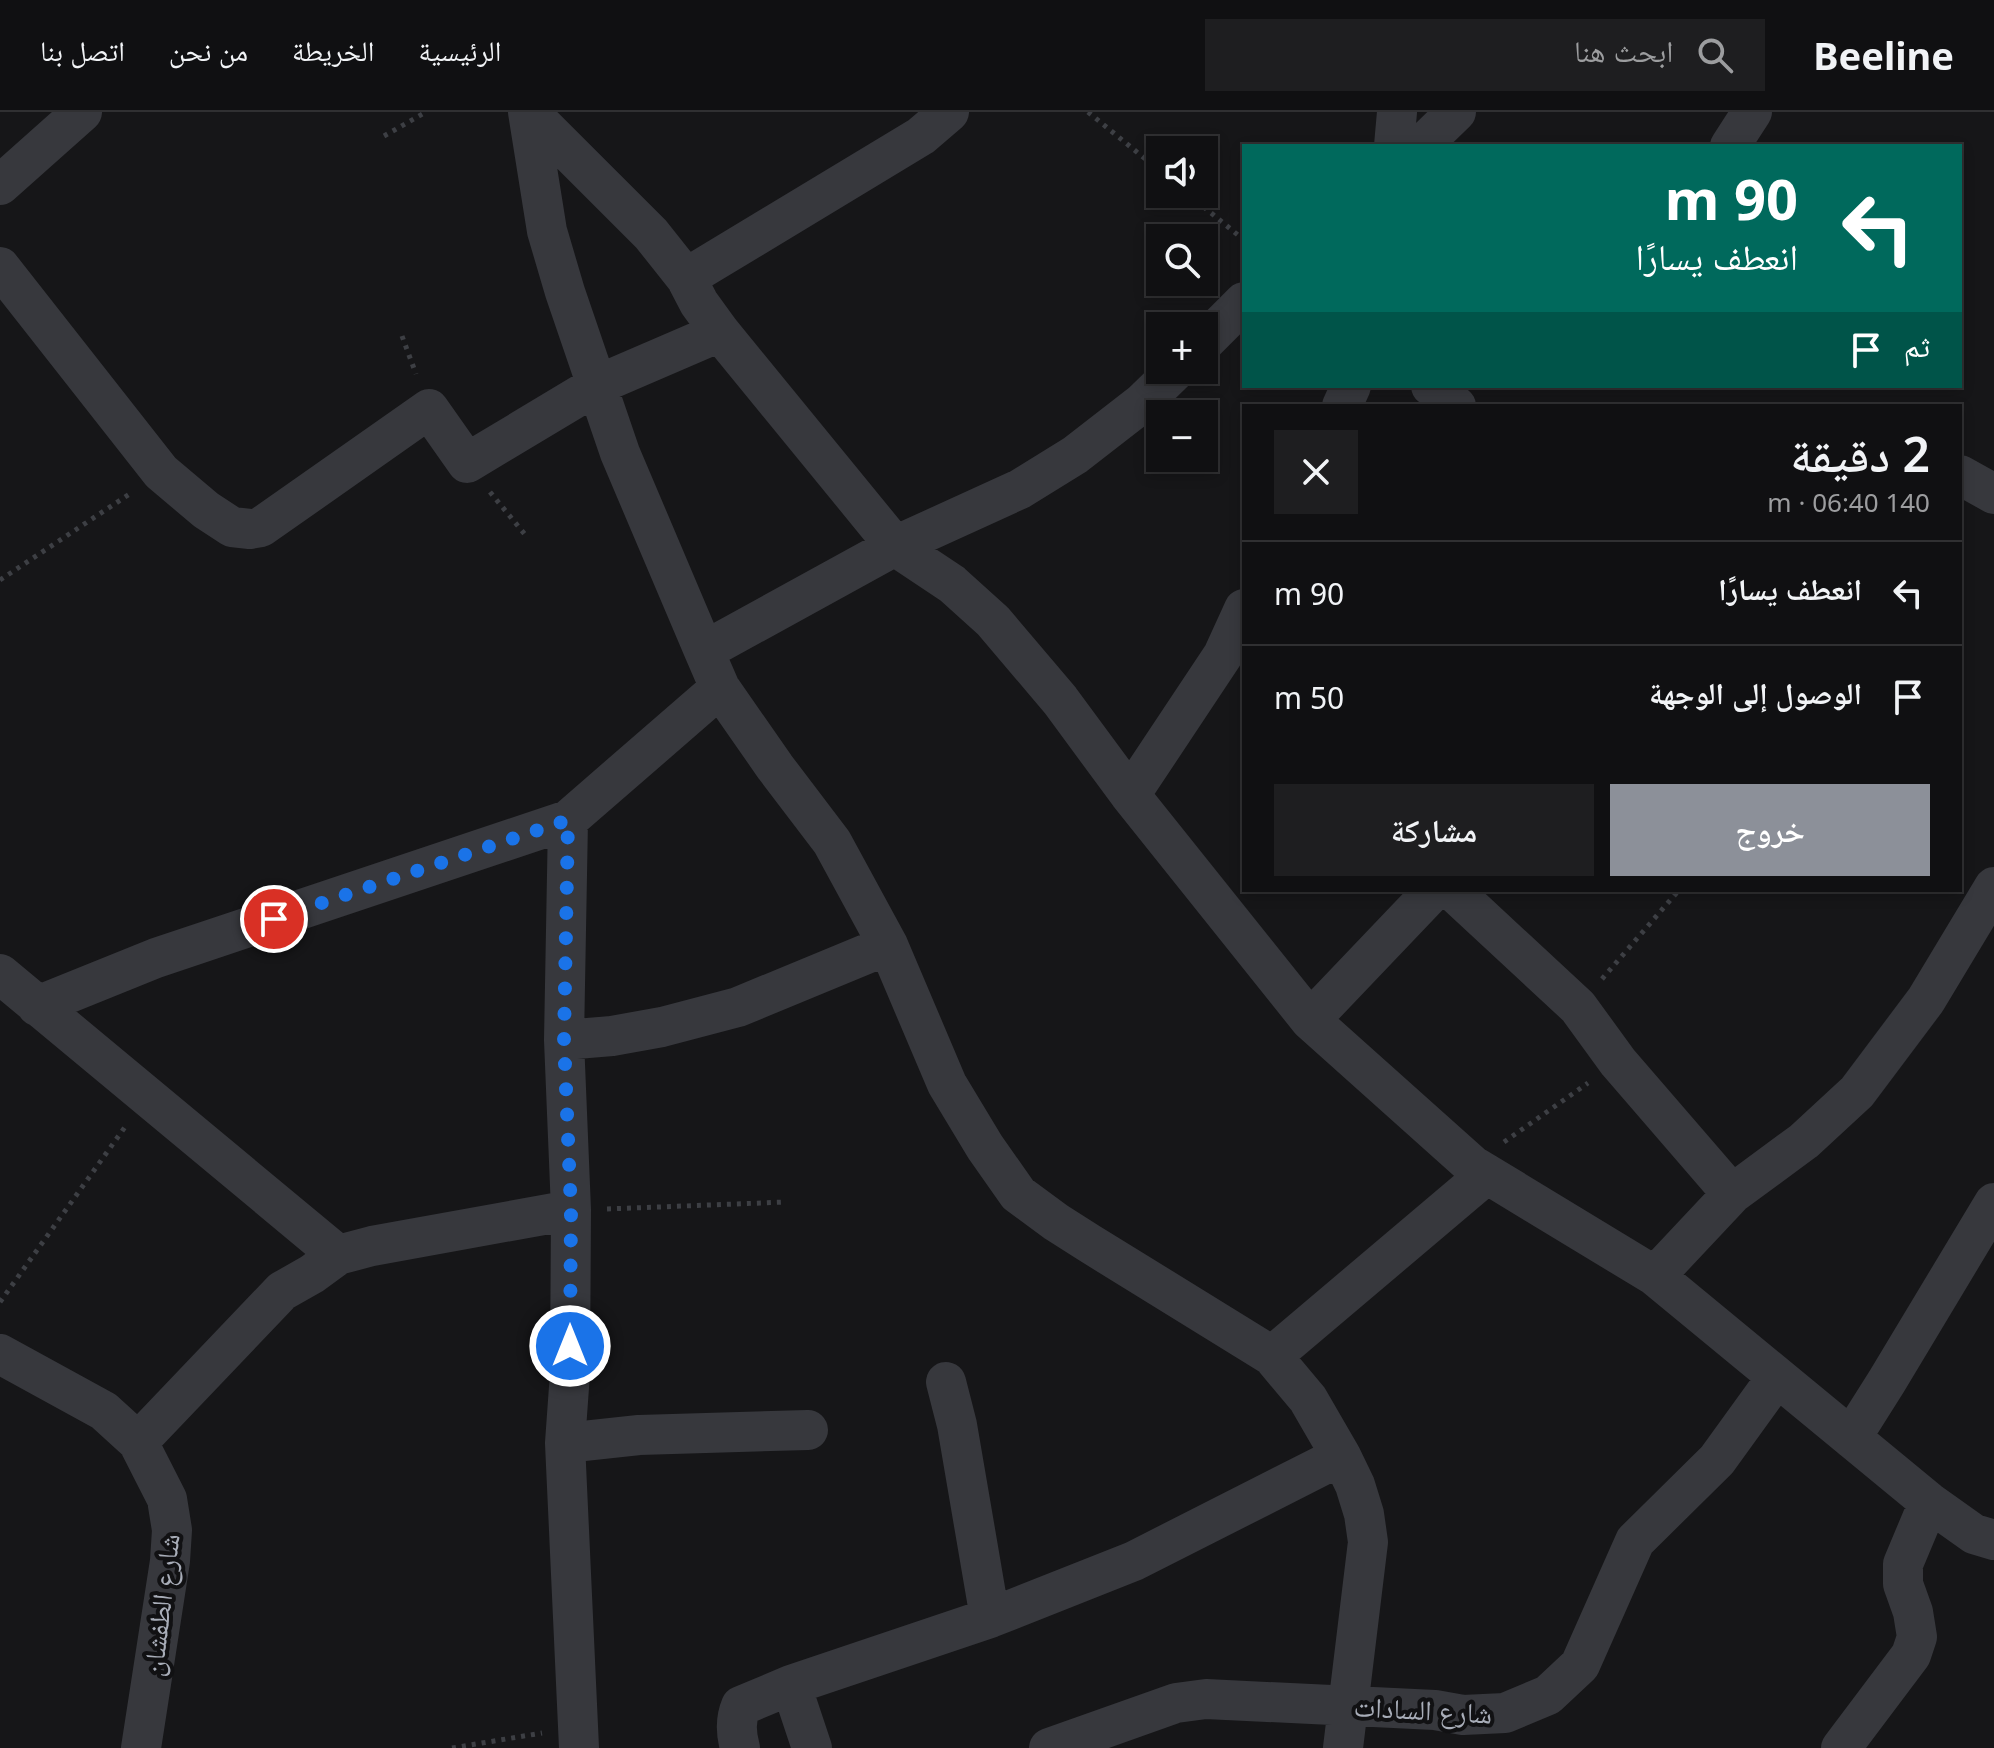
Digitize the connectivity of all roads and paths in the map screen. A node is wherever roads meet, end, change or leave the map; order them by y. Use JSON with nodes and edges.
{"nodes":[{"id":1,"x":82,"y":112,"type":"edge"},
{"id":2,"x":426,"y":112,"type":"edge"},
{"id":3,"x":529,"y":112,"type":"edge"},
{"id":4,"x":949,"y":112,"type":"edge"},
{"id":5,"x":1088,"y":112,"type":"edge"},
{"id":6,"x":1397,"y":112,"type":"edge"},
{"id":7,"x":1456,"y":112,"type":"edge"},
{"id":8,"x":1752,"y":112,"type":"edge"},
{"id":9,"x":384,"y":136,"type":"dead end"},
{"id":10,"x":1394,"y":144,"type":"edge"},
{"id":11,"x":1423,"y":144,"type":"edge"},
{"id":12,"x":1731,"y":144,"type":"edge"},
{"id":13,"x":1146,"y":160,"type":"edge"},
{"id":14,"x":0,"y":185,"type":"edge"},
{"id":15,"x":1205,"y":208,"type":"edge"},
{"id":16,"x":1242,"y":238,"type":"edge"},
{"id":17,"x":0,"y":267,"type":"edge"},
{"id":18,"x":686,"y":278,"type":"junction"},
{"id":19,"x":1242,"y":304,"type":"edge"},
{"id":20,"x":1218,"y":328,"type":"edge"},
{"id":21,"x":720,"y":332,"type":"junction"},
{"id":22,"x":1162,"y":384,"type":"edge"},
{"id":23,"x":597,"y":385,"type":"junction"},
{"id":24,"x":1434,"y":388,"type":"edge"},
{"id":25,"x":1454,"y":404,"type":"edge"},
{"id":26,"x":467,"y":463,"type":"junction"},
{"id":27,"x":161,"y":472,"type":"junction"},
{"id":28,"x":1962,"y":476,"type":"edge"},
{"id":29,"x":1994,"y":494,"type":"edge"},
{"id":30,"x":527,"y":537,"type":"dead end"},
{"id":31,"x":895,"y":546,"type":"junction"},
{"id":32,"x":0,"y":580,"type":"edge"},
{"id":33,"x":1242,"y":620,"type":"edge"},
{"id":34,"x":704,"y":651,"type":"junction"},
{"id":35,"x":1234,"y":666,"type":"edge"},
{"id":36,"x":720,"y":688,"type":"junction"},
{"id":37,"x":1130,"y":795,"type":"junction"},
{"id":38,"x":568,"y":820,"type":"junction"},
{"id":39,"x":1994,"y":887,"type":"edge"},
{"id":40,"x":1432,"y":892,"type":"edge"},
{"id":41,"x":1454,"y":892,"type":"edge"},
{"id":42,"x":1677,"y":892,"type":"edge"},
{"id":43,"x":888,"y":945,"type":"junction"},
{"id":44,"x":0,"y":974,"type":"edge"},
{"id":45,"x":37,"y":1006,"type":"junction"},
{"id":46,"x":1578,"y":1007,"type":"junction"},
{"id":47,"x":1310,"y":1020,"type":"junction"},
{"id":48,"x":564,"y":1040,"type":"junction"},
{"id":49,"x":1618,"y":1062,"type":"junction"},
{"id":50,"x":147,"y":1097,"type":"junction"},
{"id":51,"x":1479,"y":1169,"type":"junction"},
{"id":52,"x":1732,"y":1194,"type":"junction"},
{"id":53,"x":786,"y":1202,"type":"dead end"},
{"id":54,"x":1994,"y":1203,"type":"edge"},
{"id":55,"x":571,"y":1210,"type":"junction"},
{"id":56,"x":338,"y":1255,"type":"junction"},
{"id":57,"x":1655,"y":1276,"type":"junction"},
{"id":58,"x":0,"y":1302,"type":"edge"},
{"id":59,"x":0,"y":1354,"type":"edge"},
{"id":60,"x":1272,"y":1356,"type":"junction"},
{"id":61,"x":1777,"y":1377,"type":"junction"},
{"id":62,"x":946,"y":1382,"type":"dead end"},
{"id":63,"x":808,"y":1430,"type":"dead end"},
{"id":64,"x":1851,"y":1438,"type":"junction"},
{"id":65,"x":138,"y":1442,"type":"junction"},
{"id":66,"x":565,"y":1443,"type":"junction"},
{"id":67,"x":1341,"y":1456,"type":"junction"},
{"id":68,"x":1929,"y":1502,"type":"junction"},
{"id":69,"x":1994,"y":1540,"type":"edge"},
{"id":70,"x":990,"y":1618,"type":"junction"},
{"id":71,"x":791,"y":1685,"type":"junction"},
{"id":72,"x":1348,"y":1706,"type":"junction"},
{"id":73,"x":578,"y":1737,"type":"edge"},
{"id":74,"x":141,"y":1748,"type":"edge"},
{"id":75,"x":452,"y":1748,"type":"edge"},
{"id":76,"x":740,"y":1748,"type":"edge"},
{"id":77,"x":812,"y":1748,"type":"edge"},
{"id":78,"x":1049,"y":1748,"type":"edge"},
{"id":79,"x":1343,"y":1748,"type":"edge"},
{"id":80,"x":1841,"y":1748,"type":"edge"}],
"edges":[{"from":1,"to":14,"type":"street"},
{"from":2,"to":9,"type":"path"},
{"from":3,"to":18,"type":"street"},
{"from":3,"to":23,"type":"street"},
{"from":4,"to":18,"type":"street"},
{"from":5,"to":13,"type":"path"},
{"from":6,"to":10,"type":"street"},
{"from":7,"to":11,"type":"street"},
{"from":8,"to":12,"type":"street"},
{"from":15,"to":16,"type":"path"},
{"from":17,"to":27,"type":"street"},
{"from":18,"to":21,"type":"street"},
{"from":19,"to":20,"type":"street"},
{"from":21,"to":23,"type":"street"},
{"from":21,"to":31,"type":"street"},
{"from":22,"to":31,"type":"street"},
{"from":23,"to":26,"type":"street"},
{"from":23,"to":34,"type":"street"},
{"from":24,"to":25,"type":"street"},
{"from":26,"to":27,"type":"street"},
{"from":26,"to":30,"type":"path"},
{"from":27,"to":32,"type":"path"},
{"from":28,"to":29,"type":"street"},
{"from":31,"to":34,"type":"street"},
{"from":31,"to":37,"type":"street"},
{"from":33,"to":35,"type":"street"},
{"from":34,"to":36,"type":"street"},
{"from":35,"to":37,"type":"street"},
{"from":36,"to":38,"type":"street"},
{"from":36,"to":43,"type":"street"},
{"from":37,"to":47,"type":"street"},
{"from":38,"to":45,"type":"street"},
{"from":38,"to":48,"type":"street"},
{"from":39,"to":52,"type":"street"},
{"from":40,"to":47,"type":"street"},
{"from":41,"to":46,"type":"street"},
{"from":42,"to":46,"type":"path"},
{"from":43,"to":48,"type":"street"},
{"from":43,"to":60,"type":"street"},
{"from":44,"to":45,"type":"street"},
{"from":45,"to":50,"type":"street"},
{"from":46,"to":49,"type":"street"},
{"from":47,"to":51,"type":"street"},
{"from":48,"to":55,"type":"street"},
{"from":49,"to":51,"type":"path"},
{"from":49,"to":52,"type":"street"},
{"from":50,"to":56,"type":"street"},
{"from":50,"to":58,"type":"path"},
{"from":51,"to":57,"type":"street"},
{"from":51,"to":60,"type":"street"},
{"from":52,"to":57,"type":"street"},
{"from":53,"to":55,"type":"path"},
{"from":54,"to":64,"type":"street"},
{"from":55,"to":56,"type":"street"},
{"from":55,"to":66,"type":"street"},
{"from":56,"to":65,"type":"street"},
{"from":57,"to":61,"type":"street"},
{"from":59,"to":65,"type":"street","name":"شارع الطفشان"},
{"from":60,"to":67,"type":"street"},
{"from":61,"to":64,"type":"street"},
{"from":61,"to":72,"type":"street","name":"شارع السادات"},
{"from":62,"to":70,"type":"street"},
{"from":63,"to":66,"type":"street"},
{"from":64,"to":68,"type":"street"},
{"from":65,"to":74,"type":"street","name":"شارع الطفشان"},
{"from":66,"to":73,"type":"street"},
{"from":67,"to":70,"type":"street"},
{"from":67,"to":72,"type":"street"},
{"from":68,"to":69,"type":"street"},
{"from":68,"to":80,"type":"street"},
{"from":70,"to":71,"type":"street"},
{"from":71,"to":76,"type":"street"},
{"from":71,"to":77,"type":"street"},
{"from":72,"to":78,"type":"street","name":"شارع السادات"},
{"from":72,"to":79,"type":"street"},
{"from":73,"to":75,"type":"path"}]}
